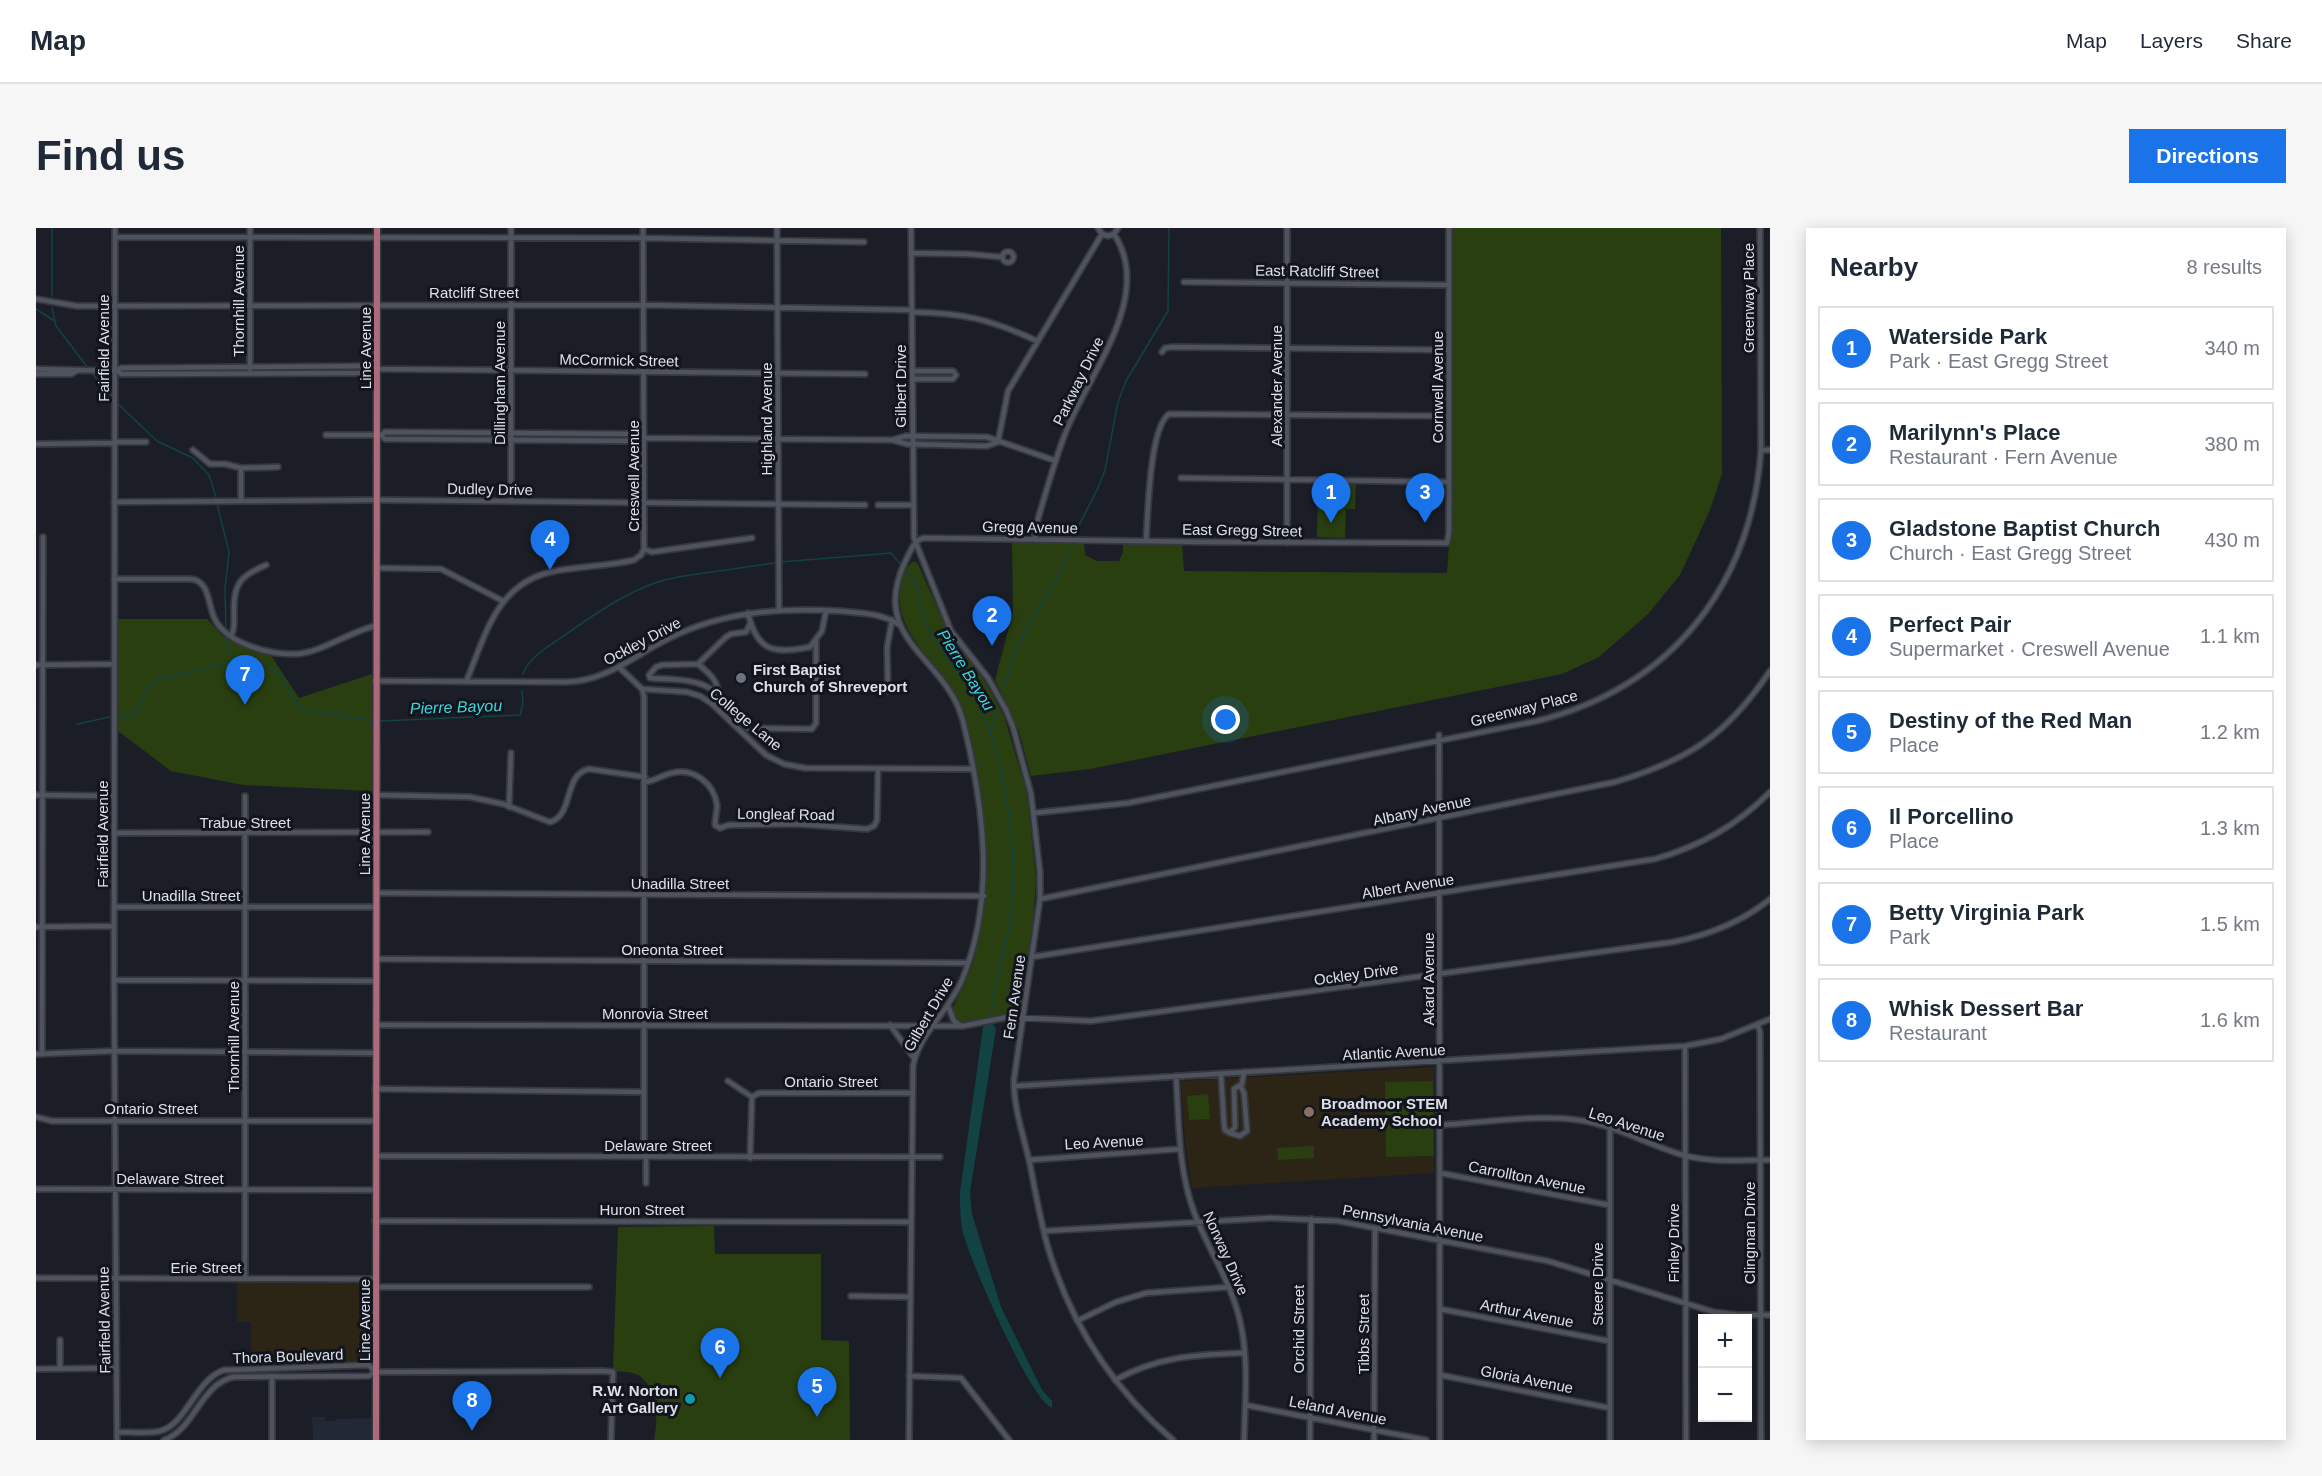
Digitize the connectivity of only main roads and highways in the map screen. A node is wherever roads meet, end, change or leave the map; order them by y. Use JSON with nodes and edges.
{"nodes":[{"id":1,"x":377,"y":228,"type":"edge"},
{"id":2,"x":376,"y":1440,"type":"edge"}],
"edges":[{"from":1,"to":2,"type":"main road","name":"Line Avenue"}]}
